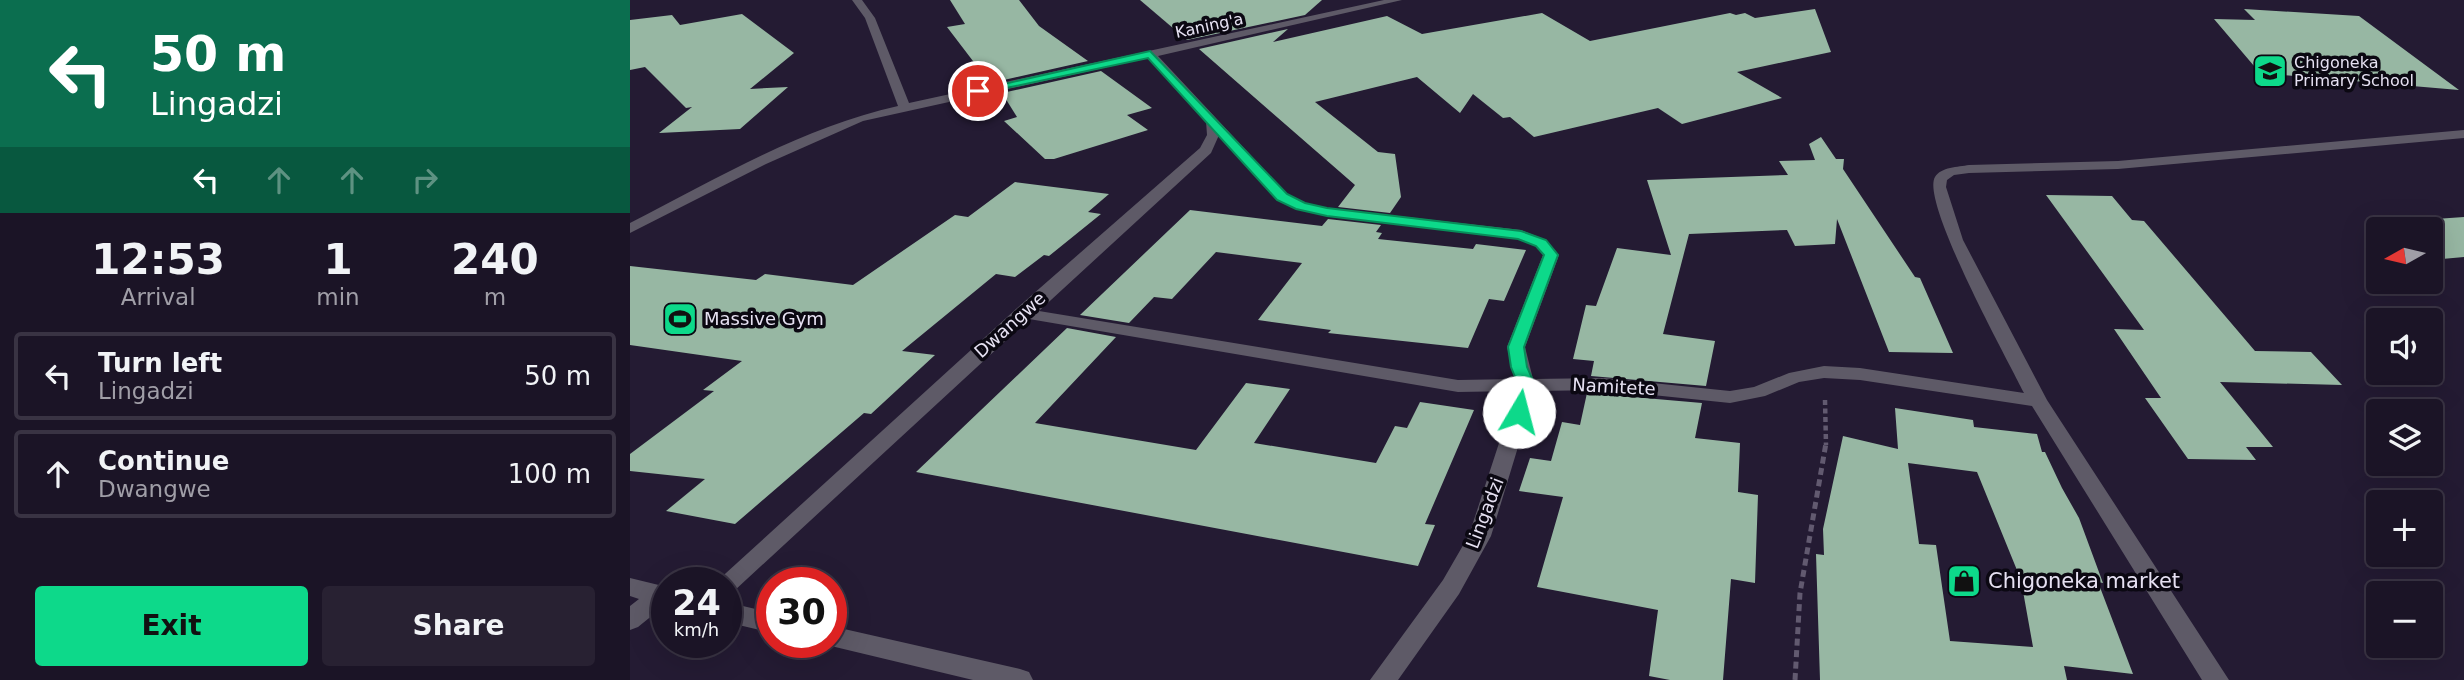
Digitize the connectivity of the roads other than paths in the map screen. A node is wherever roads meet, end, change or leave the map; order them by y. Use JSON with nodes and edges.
{"nodes":[{"id":1,"x":857,"y":0,"type":"edge"},
{"id":2,"x":1397,"y":0,"type":"edge"},
{"id":3,"x":1150,"y":54,"type":"junction"},
{"id":4,"x":904,"y":107,"type":"junction"},
{"id":5,"x":1212,"y":120,"type":"junction"},
{"id":6,"x":2464,"y":134,"type":"edge"},
{"id":7,"x":630,"y":229,"type":"edge"},
{"id":8,"x":1022,"y":313,"type":"junction"},
{"id":9,"x":1527,"y":387,"type":"junction"},
{"id":10,"x":2038,"y":401,"type":"junction"},
{"id":11,"x":742,"y":569,"type":"edge"},
{"id":12,"x":630,"y":587,"type":"edge"},
{"id":13,"x":651,"y":593,"type":"edge"},
{"id":14,"x":651,"y":605,"type":"edge"},
{"id":15,"x":630,"y":620,"type":"edge"},
{"id":16,"x":847,"y":640,"type":"edge"},
{"id":17,"x":1020,"y":680,"type":"edge"},
{"id":18,"x":1383,"y":680,"type":"edge"},
{"id":19,"x":2216,"y":680,"type":"edge"}],
"edges":[{"from":1,"to":4,"type":"street"},
{"from":2,"to":3,"type":"street","name":"Kaning'a"},
{"from":3,"to":4,"type":"street","name":"Kaning'a"},
{"from":3,"to":5,"type":"street"},
{"from":4,"to":7,"type":"street"},
{"from":5,"to":8,"type":"street","name":"Dwangwe"},
{"from":5,"to":9,"type":"street"},
{"from":6,"to":10,"type":"street"},
{"from":8,"to":9,"type":"street","name":"Namitete"},
{"from":8,"to":11,"type":"street","name":"Dwangwe"},
{"from":9,"to":10,"type":"street","name":"Namitete"},
{"from":9,"to":18,"type":"street","name":"Lingadzi"},
{"from":10,"to":19,"type":"street"},
{"from":12,"to":13,"type":"street"},
{"from":14,"to":15,"type":"street"},
{"from":16,"to":17,"type":"street"}]}
